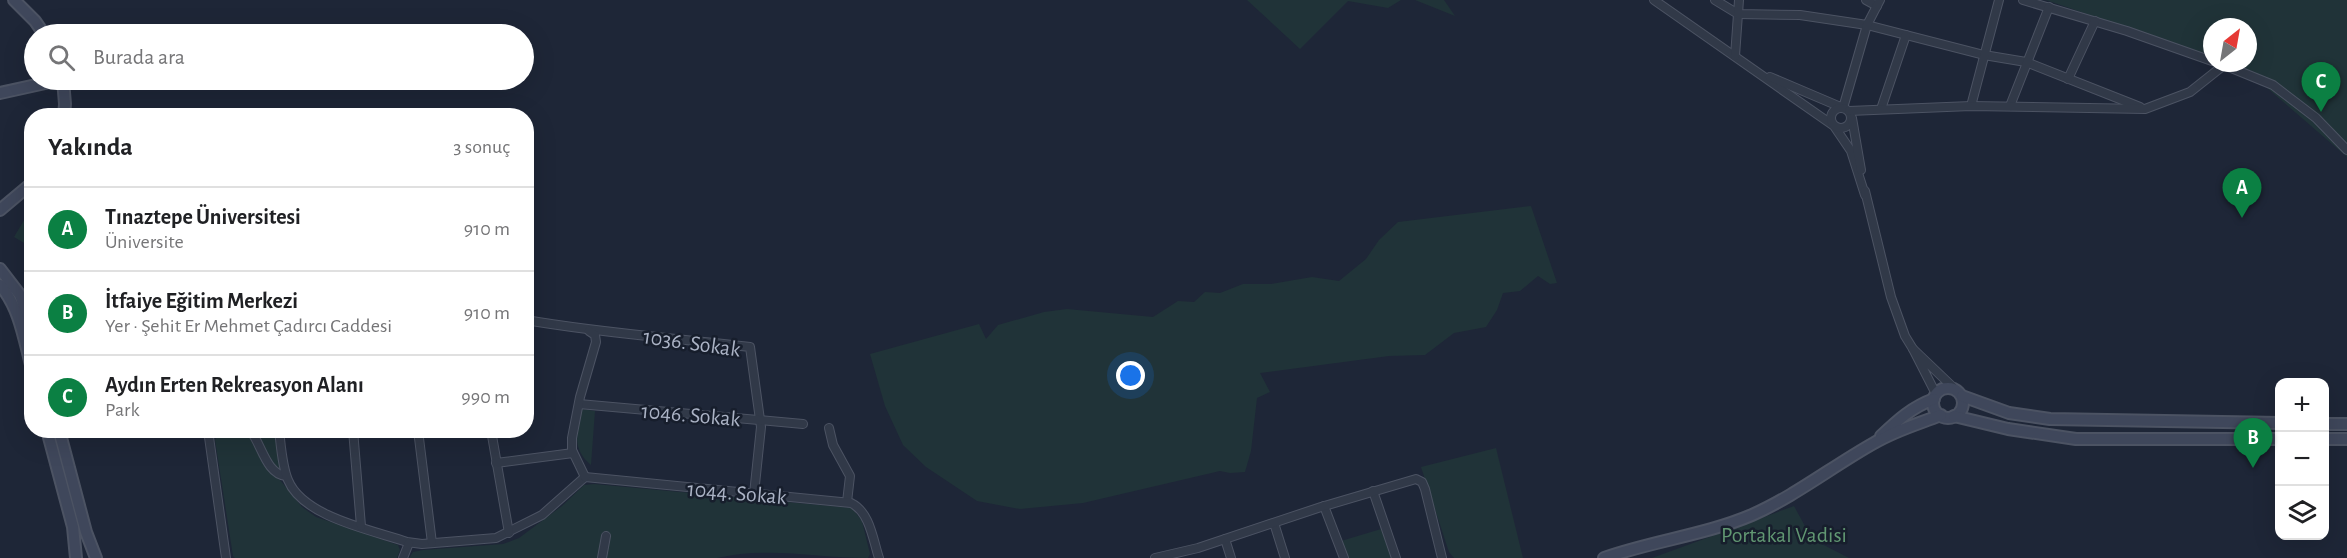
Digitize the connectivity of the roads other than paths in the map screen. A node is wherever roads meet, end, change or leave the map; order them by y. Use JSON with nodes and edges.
{"nodes":[{"id":1,"x":14,"y":0,"type":"edge"},
{"id":2,"x":1654,"y":0,"type":"edge"},
{"id":3,"x":1715,"y":0,"type":"edge"},
{"id":4,"x":1739,"y":0,"type":"edge"},
{"id":5,"x":1866,"y":0,"type":"edge"},
{"id":6,"x":1999,"y":0,"type":"edge"},
{"id":7,"x":2023,"y":0,"type":"edge"},
{"id":8,"x":1879,"y":3,"type":"edge"},
{"id":9,"x":2049,"y":7,"type":"junction"},
{"id":10,"x":1738,"y":14,"type":"junction"},
{"id":11,"x":2095,"y":21,"type":"junction"},
{"id":12,"x":37,"y":24,"type":"edge"},
{"id":13,"x":1867,"y":25,"type":"junction"},
{"id":14,"x":1906,"y":35,"type":"junction"},
{"id":15,"x":1984,"y":55,"type":"junction"},
{"id":16,"x":1735,"y":56,"type":"junction"},
{"id":17,"x":2203,"y":58,"type":"edge"},
{"id":18,"x":2026,"y":62,"type":"junction"},
{"id":19,"x":1752,"y":70,"type":"junction"},
{"id":20,"x":2212,"y":72,"type":"edge"},
{"id":21,"x":2241,"y":72,"type":"edge"},
{"id":22,"x":2068,"y":79,"type":"junction"},
{"id":23,"x":24,"y":88,"type":"edge"},
{"id":24,"x":63,"y":90,"type":"edge"},
{"id":25,"x":0,"y":93,"type":"edge"},
{"id":26,"x":1971,"y":106,"type":"junction"},
{"id":27,"x":2010,"y":106,"type":"junction"},
{"id":28,"x":65,"y":108,"type":"edge"},
{"id":29,"x":1881,"y":109,"type":"junction"},
{"id":30,"x":2145,"y":109,"type":"junction"},
{"id":31,"x":1848,"y":112,"type":"junction"},
{"id":32,"x":1834,"y":126,"type":"junction"},
{"id":33,"x":2347,"y":150,"type":"edge"},
{"id":34,"x":24,"y":190,"type":"edge"},
{"id":35,"x":1865,"y":195,"type":"junction"},
{"id":36,"x":1,"y":211,"type":"edge"},
{"id":37,"x":0,"y":269,"type":"edge"},
{"id":38,"x":0,"y":285,"type":"edge"},
{"id":39,"x":24,"y":306,"type":"edge"},
{"id":40,"x":534,"y":321,"type":"edge"},
{"id":41,"x":589,"y":331,"type":"junction"},
{"id":42,"x":24,"y":339,"type":"edge"},
{"id":43,"x":1913,"y":349,"type":"junction"},
{"id":44,"x":1960,"y":394,"type":"junction"},
{"id":45,"x":1935,"y":396,"type":"junction"},
{"id":46,"x":579,"y":404,"type":"junction"},
{"id":47,"x":1941,"y":415,"type":"junction"},
{"id":48,"x":1954,"y":416,"type":"junction"},
{"id":49,"x":760,"y":420,"type":"junction"},
{"id":50,"x":2275,"y":423,"type":"edge"},
{"id":51,"x":803,"y":424,"type":"dead end"},
{"id":52,"x":2329,"y":424,"type":"edge"},
{"id":53,"x":2347,"y":424,"type":"edge"},
{"id":54,"x":829,"y":428,"type":"dead end"},
{"id":55,"x":49,"y":438,"type":"edge"},
{"id":56,"x":61,"y":438,"type":"edge"},
{"id":57,"x":209,"y":438,"type":"edge"},
{"id":58,"x":257,"y":438,"type":"edge"},
{"id":59,"x":280,"y":438,"type":"edge"},
{"id":60,"x":354,"y":438,"type":"edge"},
{"id":61,"x":419,"y":438,"type":"edge"},
{"id":62,"x":492,"y":438,"type":"edge"},
{"id":63,"x":2275,"y":439,"type":"edge"},
{"id":64,"x":2329,"y":439,"type":"edge"},
{"id":65,"x":2347,"y":439,"type":"edge"},
{"id":66,"x":1875,"y":442,"type":"junction"},
{"id":67,"x":573,"y":453,"type":"junction"},
{"id":68,"x":496,"y":464,"type":"junction"},
{"id":69,"x":286,"y":476,"type":"junction"},
{"id":70,"x":585,"y":477,"type":"junction"},
{"id":71,"x":1373,"y":491,"type":"junction"},
{"id":72,"x":754,"y":494,"type":"junction"},
{"id":73,"x":847,"y":502,"type":"junction"},
{"id":74,"x":1324,"y":506,"type":"junction"},
{"id":75,"x":1274,"y":523,"type":"junction"},
{"id":76,"x":361,"y":526,"type":"junction"},
{"id":77,"x":509,"y":533,"type":"junction"},
{"id":78,"x":606,"y":536,"type":"dead end"},
{"id":79,"x":1226,"y":539,"type":"junction"},
{"id":80,"x":409,"y":543,"type":"junction"},
{"id":81,"x":432,"y":543,"type":"junction"},
{"id":82,"x":1176,"y":556,"type":"edge"},
{"id":83,"x":76,"y":558,"type":"edge"},
{"id":84,"x":96,"y":558,"type":"edge"},
{"id":85,"x":226,"y":558,"type":"edge"},
{"id":86,"x":403,"y":558,"type":"edge"},
{"id":87,"x":602,"y":558,"type":"edge"},
{"id":88,"x":879,"y":558,"type":"edge"},
{"id":89,"x":1155,"y":558,"type":"edge"},
{"id":90,"x":1231,"y":558,"type":"edge"},
{"id":91,"x":1285,"y":558,"type":"edge"},
{"id":92,"x":1344,"y":558,"type":"edge"},
{"id":93,"x":1396,"y":558,"type":"edge"},
{"id":94,"x":1442,"y":558,"type":"edge"},
{"id":95,"x":1604,"y":558,"type":"edge"}],
"edges":[{"from":1,"to":12,"type":"main road"},
{"from":2,"to":16,"type":"street"},
{"from":3,"to":10,"type":"street"},
{"from":4,"to":10,"type":"street"},
{"from":5,"to":8,"type":"street"},
{"from":6,"to":15,"type":"street"},
{"from":7,"to":9,"type":"street"},
{"from":8,"to":13,"type":"street"},
{"from":9,"to":11,"type":"street"},
{"from":9,"to":18,"type":"street"},
{"from":10,"to":13,"type":"street"},
{"from":10,"to":16,"type":"street"},
{"from":11,"to":17,"type":"street"},
{"from":11,"to":22,"type":"street"},
{"from":13,"to":14,"type":"street"},
{"from":13,"to":31,"type":"street"},
{"from":14,"to":15,"type":"street"},
{"from":14,"to":29,"type":"street"},
{"from":15,"to":18,"type":"street"},
{"from":15,"to":26,"type":"street"},
{"from":16,"to":19,"type":"street"},
{"from":18,"to":22,"type":"street"},
{"from":18,"to":27,"type":"street"},
{"from":19,"to":31,"type":"street"},
{"from":19,"to":32,"type":"street"},
{"from":20,"to":30,"type":"street"},
{"from":21,"to":33,"type":"street"},
{"from":22,"to":30,"type":"street"},
{"from":23,"to":25,"type":"main road"},
{"from":24,"to":28,"type":"main road"},
{"from":26,"to":27,"type":"street"},
{"from":26,"to":29,"type":"street"},
{"from":27,"to":30,"type":"street"},
{"from":29,"to":31,"type":"street"},
{"from":31,"to":32,"type":"street"},
{"from":31,"to":32,"type":"street"},
{"from":31,"to":35,"type":"street"},
{"from":32,"to":35,"type":"street"},
{"from":34,"to":36,"type":"main road"},
{"from":35,"to":43,"type":"street"},
{"from":37,"to":39,"type":"main road"},
{"from":38,"to":42,"type":"main road"},
{"from":40,"to":41,"type":"street","name":"1036. Sokak"},
{"from":41,"to":46,"type":"street"},
{"from":41,"to":49,"type":"street","name":"1036. Sokak"},
{"from":43,"to":44,"type":"street"},
{"from":43,"to":45,"type":"street"},
{"from":44,"to":45,"type":"main road"},
{"from":44,"to":48,"type":"main road"},
{"from":44,"to":50,"type":"main road"},
{"from":45,"to":47,"type":"main road"},
{"from":45,"to":66,"type":"main road"},
{"from":46,"to":49,"type":"street","name":"1046. Sokak"},
{"from":46,"to":67,"type":"street"},
{"from":47,"to":48,"type":"main road"},
{"from":47,"to":66,"type":"main road"},
{"from":48,"to":63,"type":"main road"},
{"from":49,"to":51,"type":"street","name":"1046. Sokak"},
{"from":49,"to":72,"type":"street","name":"1036. Sokak"},
{"from":52,"to":53,"type":"main road"},
{"from":54,"to":73,"type":"street"},
{"from":55,"to":83,"type":"main road"},
{"from":56,"to":84,"type":"main road"},
{"from":57,"to":85,"type":"street"},
{"from":58,"to":69,"type":"street"},
{"from":59,"to":69,"type":"street"},
{"from":60,"to":76,"type":"street"},
{"from":61,"to":81,"type":"street"},
{"from":62,"to":68,"type":"street"},
{"from":64,"to":65,"type":"main road"},
{"from":66,"to":95,"type":"main road"},
{"from":67,"to":68,"type":"street"},
{"from":67,"to":70,"type":"street"},
{"from":68,"to":77,"type":"street"},
{"from":69,"to":76,"type":"street"},
{"from":70,"to":72,"type":"street","name":"1044. Sokak"},
{"from":70,"to":77,"type":"street"},
{"from":71,"to":74,"type":"street"},
{"from":71,"to":93,"type":"street"},
{"from":71,"to":94,"type":"street"},
{"from":72,"to":73,"type":"street","name":"1044. Sokak"},
{"from":73,"to":88,"type":"street"},
{"from":74,"to":75,"type":"street"},
{"from":74,"to":92,"type":"street"},
{"from":75,"to":79,"type":"street"},
{"from":75,"to":91,"type":"street"},
{"from":76,"to":80,"type":"street"},
{"from":77,"to":81,"type":"street"},
{"from":78,"to":87,"type":"street"},
{"from":79,"to":82,"type":"street"},
{"from":79,"to":90,"type":"street"},
{"from":80,"to":81,"type":"street"},
{"from":80,"to":86,"type":"street"},
{"from":82,"to":89,"type":"street"}]}
